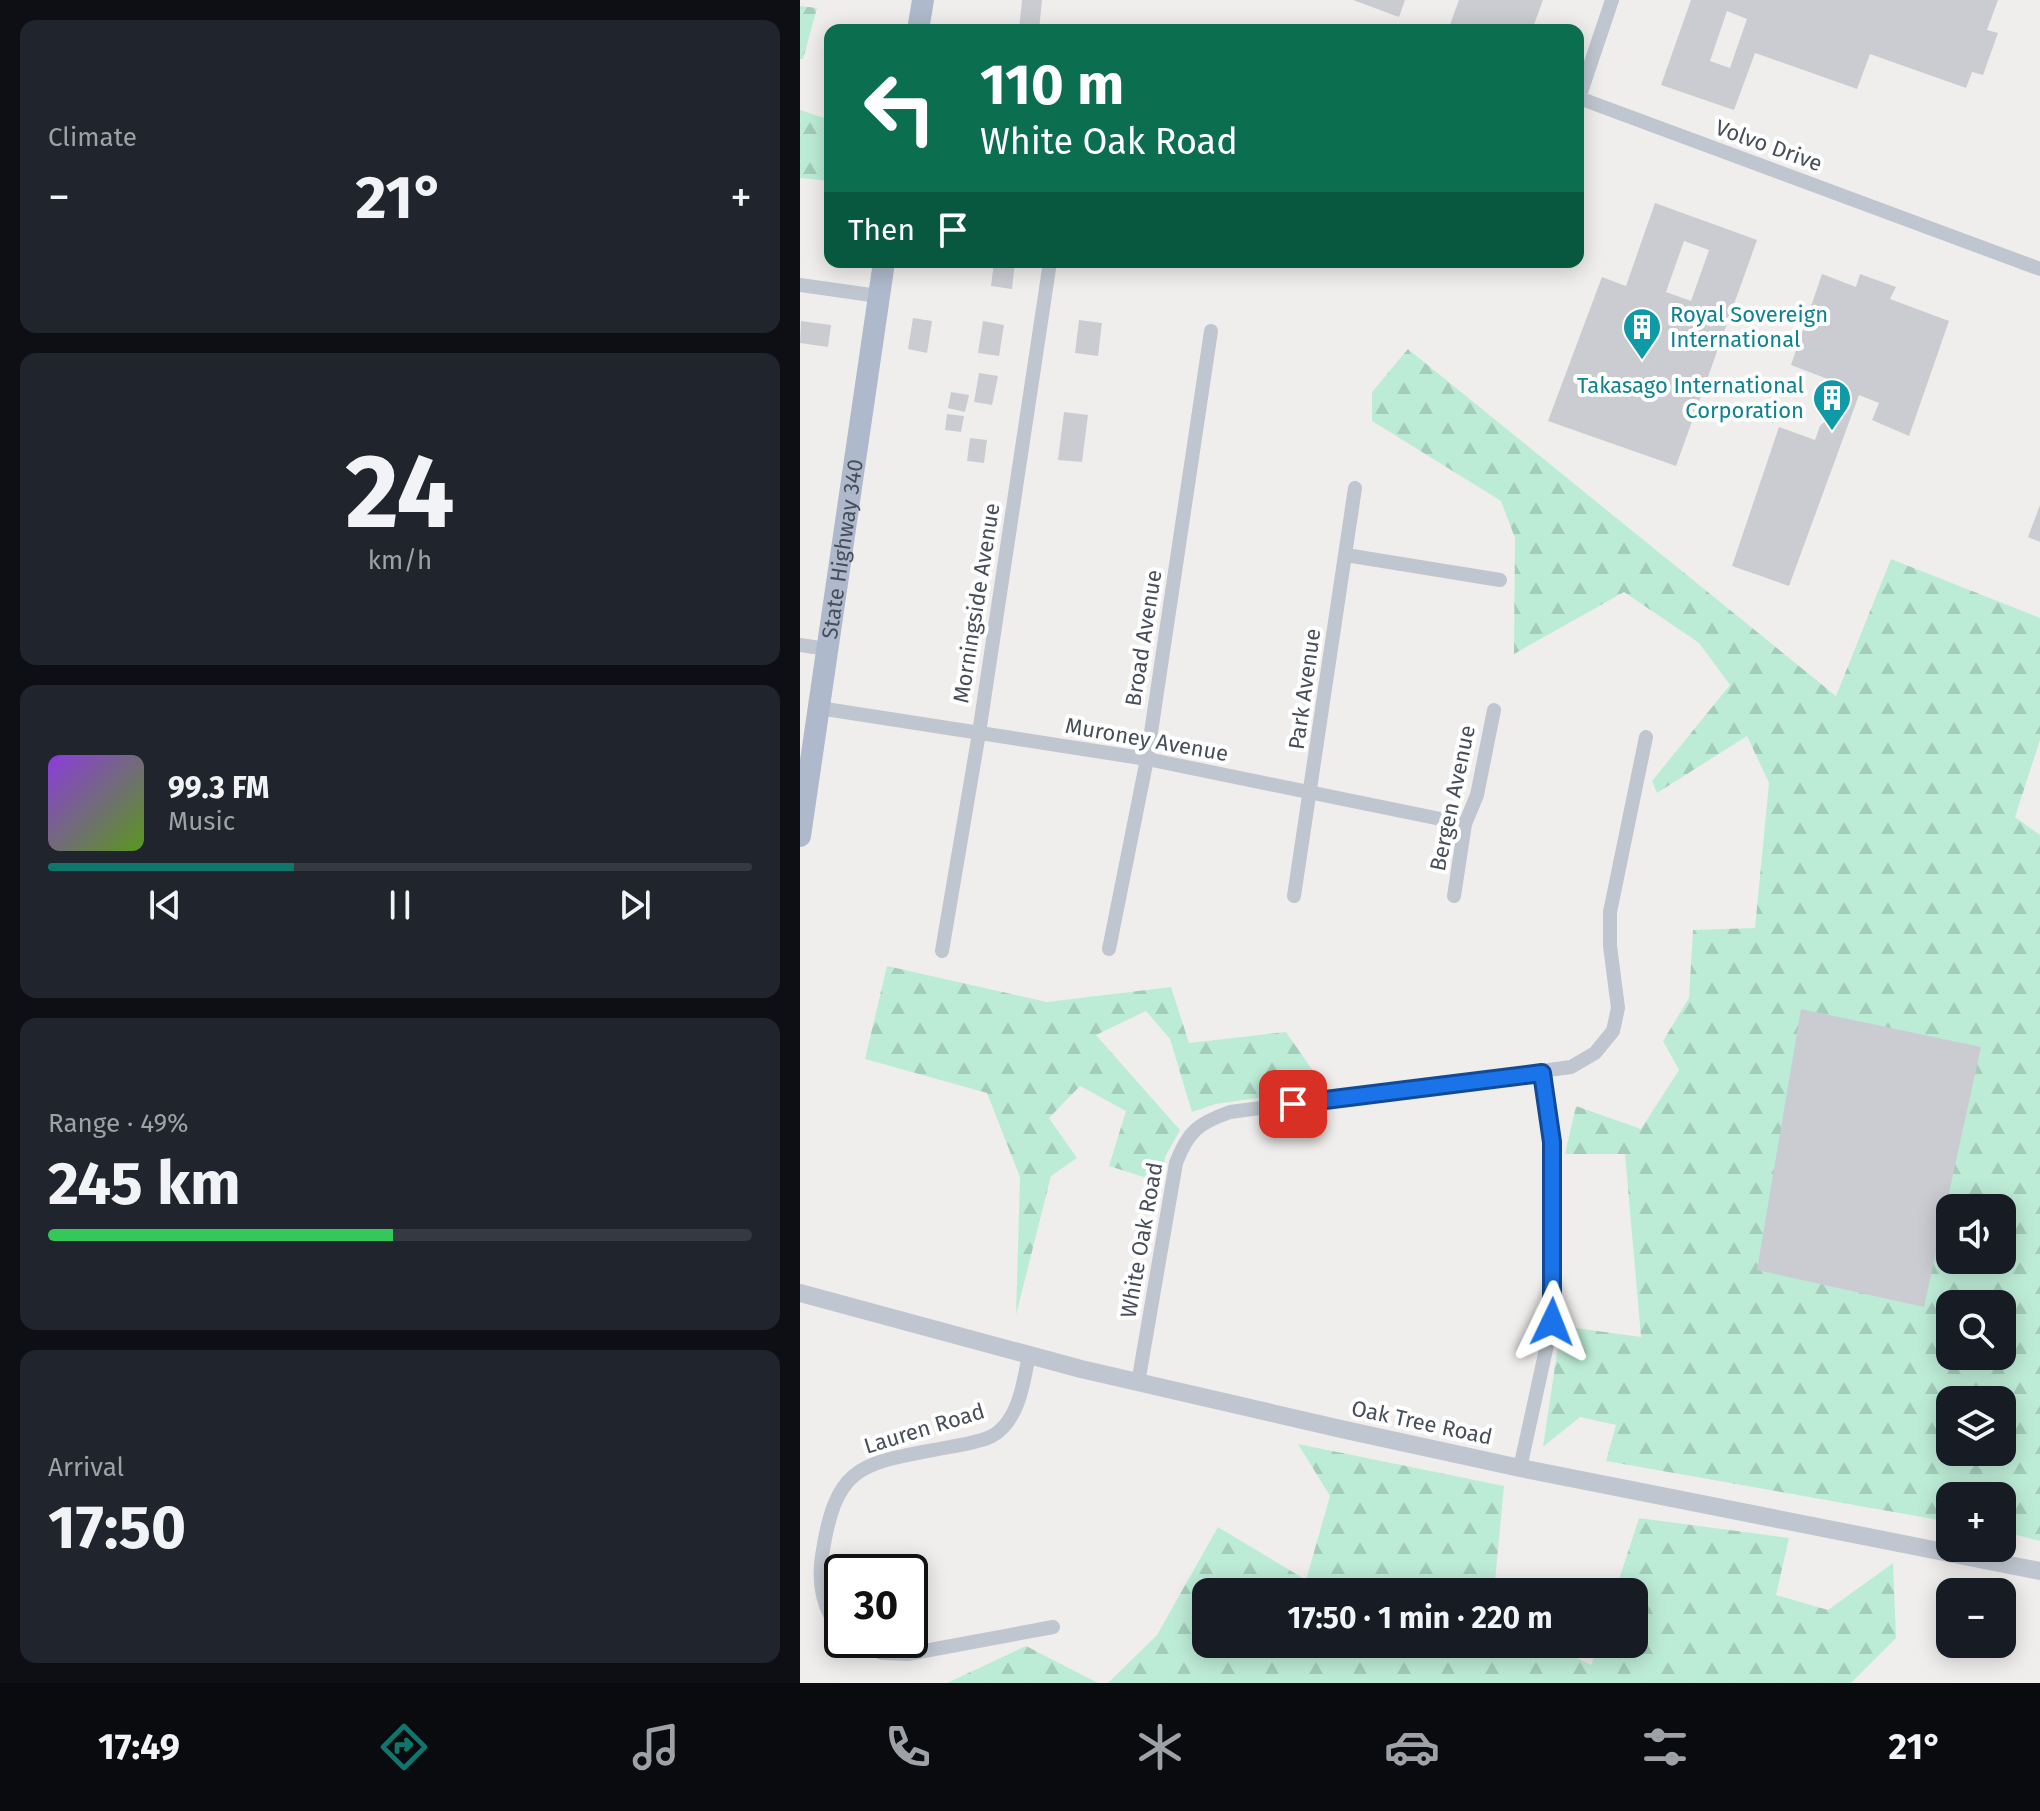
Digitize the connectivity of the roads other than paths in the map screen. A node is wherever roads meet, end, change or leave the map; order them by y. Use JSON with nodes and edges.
{"nodes":[{"id":1,"x":923,"y":0,"type":"edge"},
{"id":2,"x":1612,"y":0,"type":"edge"},
{"id":3,"x":919,"y":24,"type":"edge"},
{"id":4,"x":1584,"y":83,"type":"edge"},
{"id":5,"x":1584,"y":100,"type":"edge"},
{"id":6,"x":883,"y":268,"type":"edge"},
{"id":7,"x":1049,"y":268,"type":"edge"},
{"id":8,"x":2040,"y":269,"type":"edge"},
{"id":9,"x":800,"y":285,"type":"edge"},
{"id":10,"x":878,"y":296,"type":"junction"},
{"id":11,"x":1211,"y":331,"type":"dead end"},
{"id":12,"x":1355,"y":488,"type":"dead end"},
{"id":13,"x":1346,"y":555,"type":"junction"},
{"id":14,"x":1500,"y":580,"type":"dead end"},
{"id":15,"x":800,"y":645,"type":"edge"},
{"id":16,"x":827,"y":649,"type":"junction"},
{"id":17,"x":819,"y":708,"type":"junction"},
{"id":18,"x":1494,"y":710,"type":"dead end"},
{"id":19,"x":979,"y":733,"type":"junction"},
{"id":20,"x":1646,"y":737,"type":"dead end"},
{"id":21,"x":1147,"y":759,"type":"junction"},
{"id":22,"x":1311,"y":793,"type":"junction"},
{"id":23,"x":1465,"y":824,"type":"junction"},
{"id":24,"x":800,"y":836,"type":"edge"},
{"id":25,"x":1294,"y":896,"type":"dead end"},
{"id":26,"x":1454,"y":896,"type":"dead end"},
{"id":27,"x":1109,"y":949,"type":"dead end"},
{"id":28,"x":942,"y":951,"type":"dead end"},
{"id":29,"x":1542,"y":1073,"type":"junction"},
{"id":30,"x":800,"y":1293,"type":"edge"},
{"id":31,"x":1029,"y":1354,"type":"junction"},
{"id":32,"x":1138,"y":1383,"type":"junction"},
{"id":33,"x":1520,"y":1468,"type":"junction"},
{"id":34,"x":2040,"y":1571,"type":"edge"},
{"id":35,"x":824,"y":1598,"type":"edge"},
{"id":36,"x":1053,"y":1627,"type":"dead end"},
{"id":37,"x":928,"y":1650,"type":"edge"}],
"edges":[{"from":1,"to":3,"type":"main road"},
{"from":2,"to":4,"type":"street","name":"Volvo Drive"},
{"from":5,"to":8,"type":"street","name":"Volvo Drive"},
{"from":6,"to":10,"type":"main road","name":"State Highway 340"},
{"from":7,"to":19,"type":"street","name":"Morningside Avenue"},
{"from":9,"to":10,"type":"street"},
{"from":10,"to":16,"type":"main road","name":"State Highway 340"},
{"from":11,"to":21,"type":"street","name":"Broad Avenue"},
{"from":12,"to":13,"type":"street","name":"Park Avenue"},
{"from":13,"to":14,"type":"street"},
{"from":13,"to":22,"type":"street","name":"Park Avenue"},
{"from":15,"to":16,"type":"street"},
{"from":16,"to":17,"type":"main road","name":"State Highway 340"},
{"from":17,"to":19,"type":"street","name":"Muroney Avenue"},
{"from":17,"to":24,"type":"main road","name":"State Highway 340"},
{"from":18,"to":23,"type":"street","name":"Bergen Avenue"},
{"from":19,"to":21,"type":"street","name":"Muroney Avenue"},
{"from":19,"to":28,"type":"street","name":"Morningside Avenue"},
{"from":20,"to":29,"type":"street","name":"White Oak Road"},
{"from":21,"to":22,"type":"street","name":"Muroney Avenue"},
{"from":21,"to":27,"type":"street","name":"Broad Avenue"},
{"from":22,"to":23,"type":"street","name":"Muroney Avenue"},
{"from":22,"to":25,"type":"street","name":"Park Avenue"},
{"from":23,"to":26,"type":"street","name":"Bergen Avenue"},
{"from":29,"to":32,"type":"street","name":"White Oak Road"},
{"from":29,"to":33,"type":"street"},
{"from":30,"to":31,"type":"street","name":"Oak Tree Road"},
{"from":31,"to":32,"type":"street","name":"Oak Tree Road"},
{"from":31,"to":35,"type":"street","name":"Lauren Road"},
{"from":32,"to":33,"type":"street","name":"Oak Tree Road"},
{"from":33,"to":34,"type":"street","name":"Oak Tree Road"},
{"from":36,"to":37,"type":"street"}]}
